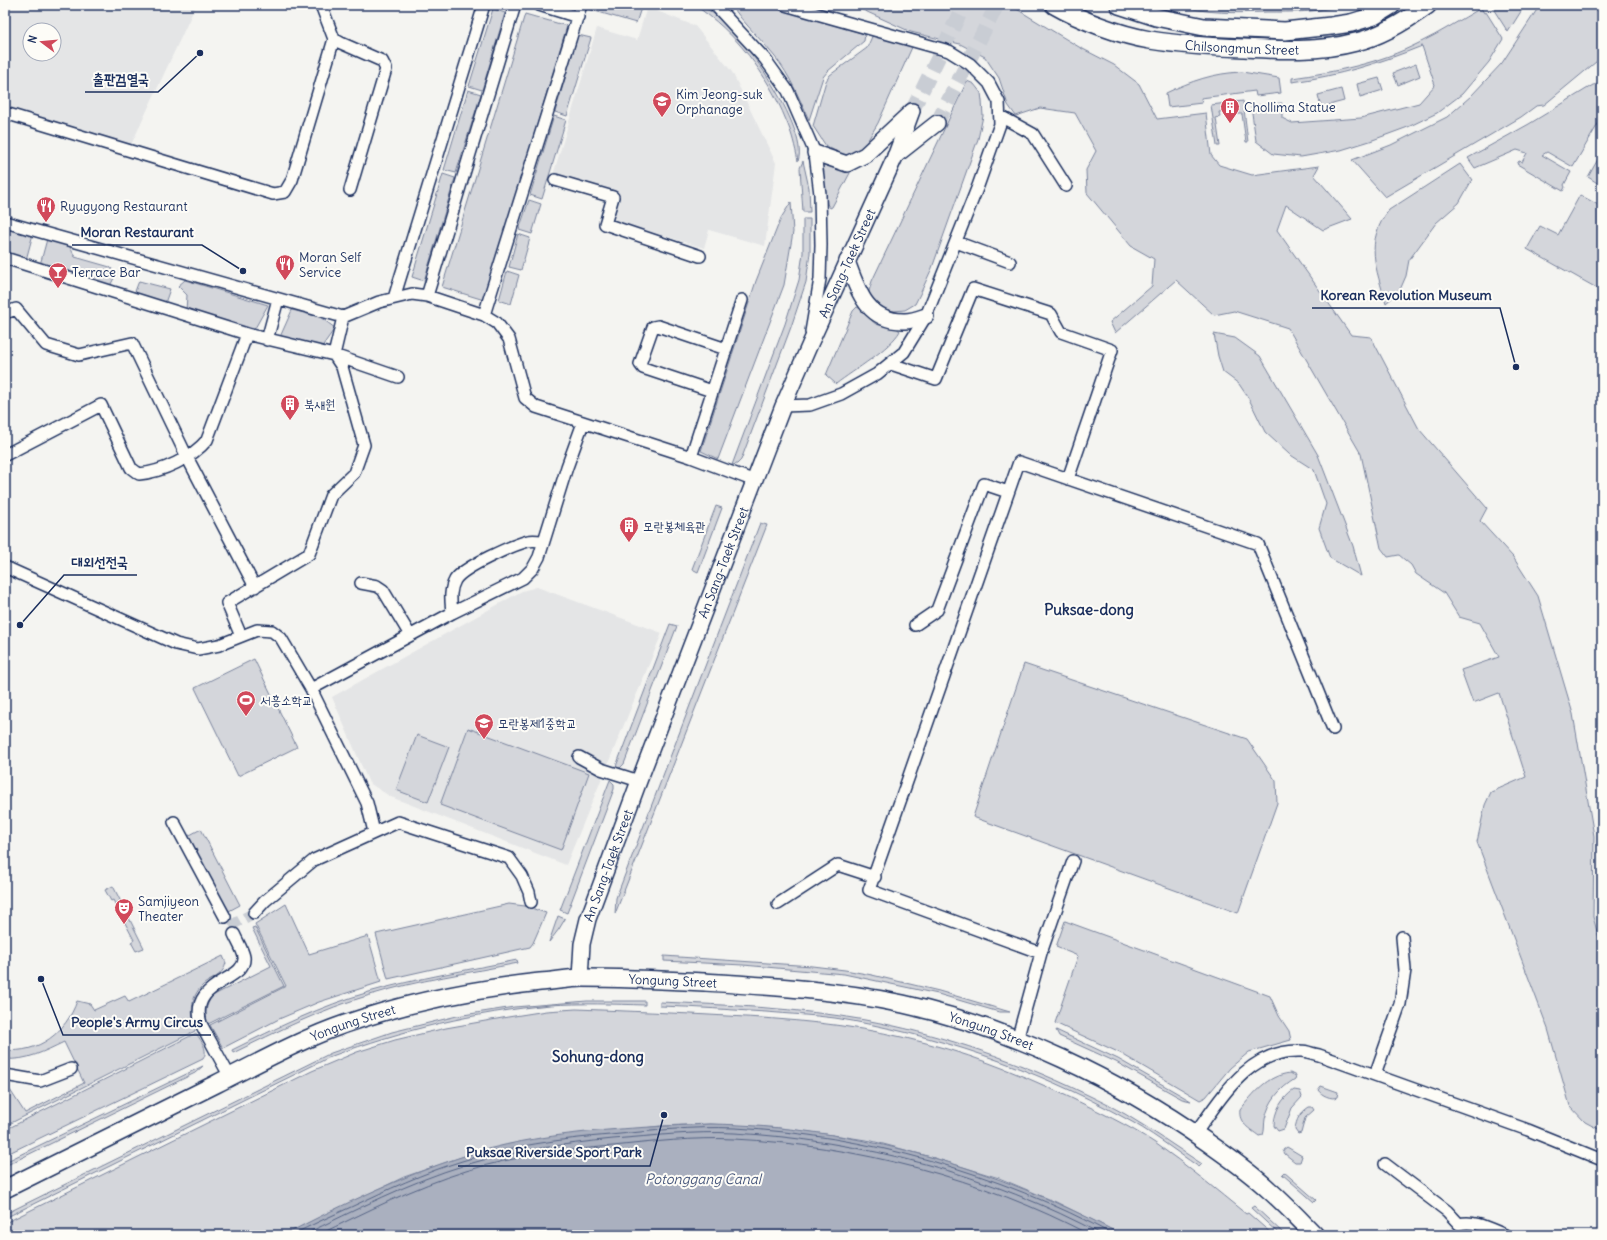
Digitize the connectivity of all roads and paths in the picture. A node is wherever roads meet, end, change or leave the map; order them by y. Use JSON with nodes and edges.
{"nodes":[{"id":1,"x":321,"y":5,"type":"edge"},
{"id":2,"x":484,"y":5,"type":"edge"},
{"id":3,"x":515,"y":5,"type":"edge"},
{"id":4,"x":539,"y":5,"type":"edge"},
{"id":5,"x":581,"y":5,"type":"edge"},
{"id":6,"x":715,"y":5,"type":"edge"},
{"id":7,"x":785,"y":5,"type":"edge"},
{"id":8,"x":1054,"y":5,"type":"edge"},
{"id":9,"x":1119,"y":5,"type":"edge"},
{"id":10,"x":1392,"y":5,"type":"edge"},
{"id":11,"x":1428,"y":5,"type":"edge"},
{"id":12,"x":578,"y":17,"type":"junction"},
{"id":13,"x":334,"y":39,"type":"junction"},
{"id":14,"x":5,"y":113,"type":"edge"},
{"id":15,"x":1000,"y":116,"type":"junction"},
{"id":16,"x":937,"y":123,"type":"tunnel mouth"},
{"id":17,"x":815,"y":153,"type":"junction"},
{"id":18,"x":895,"y":157,"type":"junction"},
{"id":19,"x":555,"y":180,"type":"dead end"},
{"id":20,"x":1066,"y":186,"type":"dead end"},
{"id":21,"x":350,"y":190,"type":"dead end"},
{"id":22,"x":5,"y":222,"type":"edge"},
{"id":23,"x":956,"y":242,"type":"junction"},
{"id":24,"x":700,"y":256,"type":"dead end"},
{"id":25,"x":5,"y":258,"type":"edge"},
{"id":26,"x":847,"y":261,"type":"junction"},
{"id":27,"x":1010,"y":262,"type":"dead end"},
{"id":28,"x":427,"y":296,"type":"junction"},
{"id":29,"x":394,"y":298,"type":"junction"},
{"id":30,"x":278,"y":299,"type":"junction"},
{"id":31,"x":742,"y":300,"type":"dead end"},
{"id":32,"x":5,"y":313,"type":"edge"},
{"id":33,"x":484,"y":315,"type":"junction"},
{"id":34,"x":926,"y":316,"type":"junction"},
{"id":35,"x":343,"y":318,"type":"junction"},
{"id":36,"x":247,"y":334,"type":"junction"},
{"id":37,"x":267,"y":340,"type":"junction"},
{"id":38,"x":810,"y":344,"type":"junction"},
{"id":39,"x":726,"y":349,"type":"junction"},
{"id":40,"x":334,"y":355,"type":"junction"},
{"id":41,"x":891,"y":364,"type":"junction"},
{"id":42,"x":398,"y":377,"type":"dead end"},
{"id":43,"x":712,"y":391,"type":"junction"},
{"id":44,"x":784,"y":406,"type":"junction"},
{"id":45,"x":583,"y":423,"type":"junction"},
{"id":46,"x":5,"y":455,"type":"edge"},
{"id":47,"x":187,"y":457,"type":"junction"},
{"id":48,"x":691,"y":457,"type":"junction"},
{"id":49,"x":1068,"y":479,"type":"junction"},
{"id":50,"x":755,"y":481,"type":"junction"},
{"id":51,"x":1008,"y":492,"type":"junction"},
{"id":52,"x":543,"y":541,"type":"junction"},
{"id":53,"x":5,"y":566,"type":"edge"},
{"id":54,"x":361,"y":582,"type":"dead end"},
{"id":55,"x":255,"y":587,"type":"junction"},
{"id":56,"x":452,"y":613,"type":"junction"},
{"id":57,"x":915,"y":625,"type":"dead end"},
{"id":58,"x":410,"y":635,"type":"junction"},
{"id":59,"x":241,"y":636,"type":"junction"},
{"id":60,"x":311,"y":689,"type":"junction"},
{"id":61,"x":1333,"y":729,"type":"dead end"},
{"id":62,"x":579,"y":757,"type":"dead end"},
{"id":63,"x":639,"y":781,"type":"junction"},
{"id":64,"x":174,"y":822,"type":"dead end"},
{"id":65,"x":374,"y":832,"type":"junction"},
{"id":66,"x":1073,"y":861,"type":"dead end"},
{"id":67,"x":875,"y":877,"type":"junction"},
{"id":68,"x":531,"y":902,"type":"dead end"},
{"id":69,"x":778,"y":904,"type":"dead end"},
{"id":70,"x":254,"y":913,"type":"tunnel mouth"},
{"id":71,"x":225,"y":917,"type":"dead end"},
{"id":72,"x":234,"y":934,"type":"dead end"},
{"id":73,"x":1402,"y":937,"type":"dead end"},
{"id":74,"x":1041,"y":953,"type":"junction"},
{"id":75,"x":580,"y":978,"type":"junction"},
{"id":76,"x":1017,"y":1040,"type":"junction"},
{"id":77,"x":71,"y":1069,"type":"dead end"},
{"id":78,"x":5,"y":1075,"type":"edge"},
{"id":79,"x":1375,"y":1075,"type":"junction"},
{"id":80,"x":230,"y":1077,"type":"junction"},
{"id":81,"x":1195,"y":1134,"type":"junction"},
{"id":82,"x":1602,"y":1160,"type":"edge"},
{"id":83,"x":1385,"y":1164,"type":"dead end"},
{"id":84,"x":5,"y":1189,"type":"edge"},
{"id":85,"x":1459,"y":1230,"type":"edge"},
{"id":86,"x":1315,"y":1235,"type":"edge"},
{"id":87,"x":1505,"y":1235,"type":"edge"}],
"edges":[{"from":1,"to":13,"type":"street"},
{"from":2,"to":29,"type":"street"},
{"from":3,"to":28,"type":"street"},
{"from":4,"to":12,"type":"street"},
{"from":5,"to":12,"type":"street"},
{"from":6,"to":17,"type":"street"},
{"from":7,"to":15,"type":"street"},
{"from":8,"to":11,"type":"main road","name":"Chilsongmun Street"},
{"from":9,"to":10,"type":"main road","name":"Chilsongmun Street"},
{"from":12,"to":33,"type":"street"},
{"from":13,"to":14,"type":"street"},
{"from":13,"to":21,"type":"street"},
{"from":15,"to":20,"type":"street"},
{"from":15,"to":23,"type":"street"},
{"from":16,"to":18,"type":"main road"},
{"from":17,"to":18,"type":"main road","name":"An Sang-Taek Street"},
{"from":17,"to":38,"type":"street"},
{"from":18,"to":26,"type":"main road","name":"An Sang-Taek Street"},
{"from":19,"to":24,"type":"street"},
{"from":22,"to":30,"type":"street"},
{"from":23,"to":27,"type":"street"},
{"from":23,"to":34,"type":"street"},
{"from":25,"to":36,"type":"street"},
{"from":26,"to":34,"type":"main road"},
{"from":26,"to":38,"type":"main road","name":"An Sang-Taek Street"},
{"from":28,"to":29,"type":"street"},
{"from":28,"to":33,"type":"street"},
{"from":29,"to":35,"type":"street"},
{"from":30,"to":35,"type":"street"},
{"from":30,"to":37,"type":"street"},
{"from":31,"to":39,"type":"street"},
{"from":32,"to":47,"type":"street"},
{"from":33,"to":45,"type":"street"},
{"from":34,"to":41,"type":"street"},
{"from":35,"to":40,"type":"street"},
{"from":36,"to":37,"type":"street"},
{"from":36,"to":47,"type":"street"},
{"from":37,"to":40,"type":"street"},
{"from":38,"to":44,"type":"main road","name":"An Sang-Taek Street"},
{"from":39,"to":43,"type":"street"},
{"from":39,"to":43,"type":"street"},
{"from":40,"to":42,"type":"street"},
{"from":40,"to":55,"type":"street"},
{"from":41,"to":44,"type":"street"},
{"from":41,"to":49,"type":"street"},
{"from":43,"to":48,"type":"street"},
{"from":44,"to":50,"type":"main road","name":"An Sang-Taek Street"},
{"from":45,"to":48,"type":"street"},
{"from":45,"to":52,"type":"street"},
{"from":46,"to":47,"type":"street"},
{"from":47,"to":55,"type":"street"},
{"from":48,"to":50,"type":"street"},
{"from":49,"to":51,"type":"street"},
{"from":49,"to":61,"type":"street"},
{"from":50,"to":63,"type":"main road","name":"An Sang-Taek Street"},
{"from":51,"to":57,"type":"street"},
{"from":51,"to":67,"type":"street"},
{"from":52,"to":56,"type":"street"},
{"from":52,"to":56,"type":"street"},
{"from":53,"to":59,"type":"street"},
{"from":54,"to":58,"type":"street"},
{"from":55,"to":59,"type":"street"},
{"from":56,"to":58,"type":"street"},
{"from":58,"to":60,"type":"street"},
{"from":59,"to":60,"type":"street"},
{"from":60,"to":65,"type":"street"},
{"from":62,"to":63,"type":"street"},
{"from":63,"to":75,"type":"main road","name":"An Sang-Taek Street"},
{"from":64,"to":71,"type":"street"},
{"from":65,"to":68,"type":"street"},
{"from":65,"to":70,"type":"street"},
{"from":66,"to":74,"type":"street"},
{"from":67,"to":69,"type":"street"},
{"from":67,"to":74,"type":"street"},
{"from":72,"to":80,"type":"street"},
{"from":73,"to":79,"type":"street"},
{"from":74,"to":76,"type":"street"},
{"from":75,"to":76,"type":"main road","name":"Yongung Street"},
{"from":75,"to":80,"type":"main road","name":"Yongung Street"},
{"from":76,"to":81,"type":"main road","name":"Yongung Street"},
{"from":77,"to":78,"type":"street"},
{"from":79,"to":81,"type":"street"},
{"from":79,"to":82,"type":"street"},
{"from":80,"to":84,"type":"main road","name":"Yongung Street"},
{"from":81,"to":86,"type":"main road","name":"Yongung Street"},
{"from":83,"to":85,"type":"street"},
{"from":85,"to":87,"type":"street"}]}
